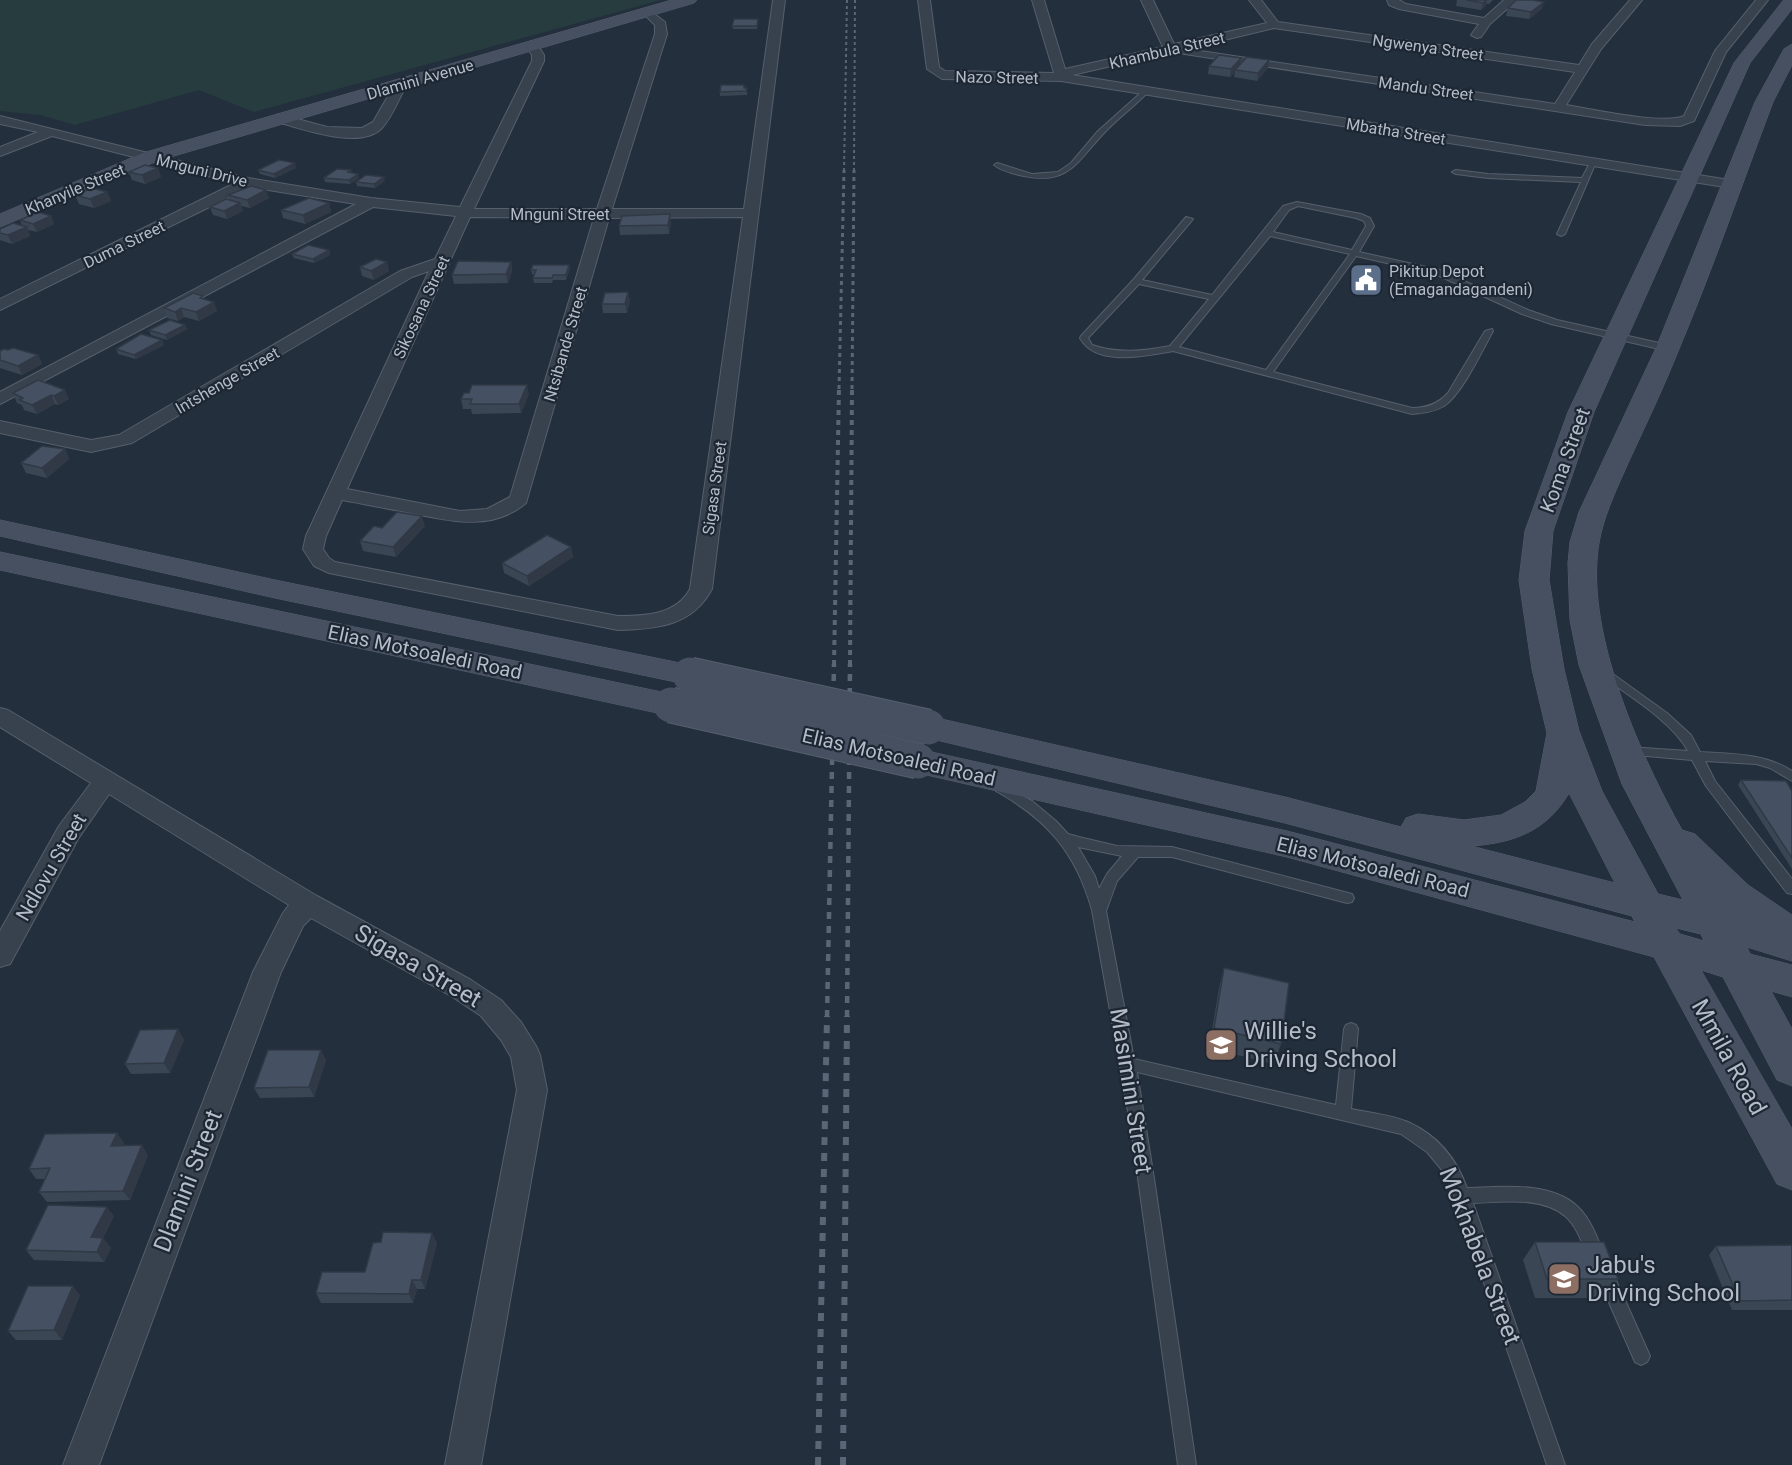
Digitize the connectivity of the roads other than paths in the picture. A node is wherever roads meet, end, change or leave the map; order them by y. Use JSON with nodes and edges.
{"nodes":[{"id":1,"x":689,"y":0,"type":"edge"},
{"id":2,"x":779,"y":0,"type":"edge"},
{"id":3,"x":924,"y":0,"type":"edge"},
{"id":4,"x":1038,"y":0,"type":"edge"},
{"id":5,"x":1148,"y":0,"type":"edge"},
{"id":6,"x":1255,"y":0,"type":"edge"},
{"id":7,"x":1393,"y":0,"type":"edge"},
{"id":8,"x":1511,"y":0,"type":"edge"},
{"id":9,"x":1636,"y":0,"type":"edge"},
{"id":10,"x":1762,"y":0,"type":"edge"},
{"id":11,"x":1792,"y":0,"type":"edge"},
{"id":12,"x":649,"y":13,"type":"junction"},
{"id":13,"x":1486,"y":22,"type":"junction"},
{"id":14,"x":1274,"y":25,"type":"junction"},
{"id":15,"x":532,"y":46,"type":"junction"},
{"id":16,"x":1172,"y":49,"type":"junction"},
{"id":17,"x":1792,"y":49,"type":"edge"},
{"id":18,"x":1463,"y":52,"type":"junction"},
{"id":19,"x":1582,"y":69,"type":"junction"},
{"id":20,"x":1061,"y":76,"type":"junction"},
{"id":21,"x":401,"y":84,"type":"junction"},
{"id":22,"x":1146,"y":91,"type":"junction"},
{"id":23,"x":1558,"y":107,"type":"junction"},
{"id":24,"x":279,"y":118,"type":"junction"},
{"id":25,"x":0,"y":120,"type":"edge"},
{"id":26,"x":50,"y":132,"type":"junction"},
{"id":27,"x":0,"y":152,"type":"edge"},
{"id":28,"x":150,"y":157,"type":"junction"},
{"id":29,"x":1593,"y":162,"type":"junction"},
{"id":30,"x":997,"y":165,"type":"dead end"},
{"id":31,"x":1456,"y":171,"type":"dead end"},
{"id":32,"x":1688,"y":177,"type":"junction"},
{"id":33,"x":1585,"y":180,"type":"junction"},
{"id":34,"x":248,"y":182,"type":"junction"},
{"id":35,"x":1731,"y":184,"type":"junction"},
{"id":36,"x":372,"y":202,"type":"junction"},
{"id":37,"x":465,"y":213,"type":"junction"},
{"id":38,"x":749,"y":213,"type":"junction"},
{"id":39,"x":603,"y":214,"type":"junction"},
{"id":40,"x":1189,"y":219,"type":"dead end"},
{"id":41,"x":0,"y":221,"type":"edge"},
{"id":42,"x":1268,"y":233,"type":"junction"},
{"id":43,"x":1561,"y":234,"type":"dead end"},
{"id":44,"x":1355,"y":252,"type":"junction"},
{"id":45,"x":441,"y":262,"type":"junction"},
{"id":46,"x":1137,"y":281,"type":"junction"},
{"id":47,"x":1214,"y":298,"type":"junction"},
{"id":48,"x":0,"y":305,"type":"edge"},
{"id":49,"x":1489,"y":331,"type":"dead end"},
{"id":50,"x":1616,"y":336,"type":"junction"},
{"id":51,"x":1173,"y":348,"type":"junction"},
{"id":52,"x":1668,"y":348,"type":"junction"},
{"id":53,"x":1268,"y":373,"type":"junction"},
{"id":54,"x":0,"y":399,"type":"edge"},
{"id":55,"x":0,"y":428,"type":"edge"},
{"id":56,"x":336,"y":493,"type":"junction"},
{"id":57,"x":0,"y":528,"type":"edge"},
{"id":58,"x":0,"y":561,"type":"edge"},
{"id":59,"x":329,"y":567,"type":"joint"},
{"id":60,"x":1595,"y":665,"type":"junction"},
{"id":61,"x":0,"y":716,"type":"edge"},
{"id":62,"x":1563,"y":731,"type":"junction"},
{"id":63,"x":1627,"y":751,"type":"junction"},
{"id":64,"x":1697,"y":756,"type":"junction"},
{"id":65,"x":973,"y":774,"type":"junction"},
{"id":66,"x":1792,"y":777,"type":"edge"},
{"id":67,"x":106,"y":780,"type":"junction"},
{"id":68,"x":1285,"y":810,"type":"junction"},
{"id":69,"x":1656,"y":816,"type":"junction"},
{"id":70,"x":1066,"y":838,"type":"junction"},
{"id":71,"x":1135,"y":852,"type":"junction"},
{"id":72,"x":1792,"y":889,"type":"edge"},
{"id":73,"x":1347,"y":898,"type":"dead end"},
{"id":74,"x":307,"y":903,"type":"junction"},
{"id":75,"x":1645,"y":905,"type":"junction"},
{"id":76,"x":1100,"y":911,"type":"junction"},
{"id":77,"x":1714,"y":923,"type":"junction"},
{"id":78,"x":1792,"y":934,"type":"edge"},
{"id":79,"x":1666,"y":944,"type":"junction"},
{"id":80,"x":1792,"y":946,"type":"edge"},
{"id":81,"x":0,"y":956,"type":"edge"},
{"id":82,"x":1737,"y":965,"type":"junction"},
{"id":83,"x":1792,"y":981,"type":"edge"},
{"id":84,"x":1351,"y":1029,"type":"dead end"},
{"id":85,"x":1129,"y":1064,"type":"junction"},
{"id":86,"x":1792,"y":1068,"type":"edge"},
{"id":87,"x":1343,"y":1114,"type":"junction"},
{"id":88,"x":1792,"y":1170,"type":"edge"},
{"id":89,"x":1462,"y":1196,"type":"junction"},
{"id":90,"x":1641,"y":1356,"type":"dead end"},
{"id":91,"x":81,"y":1465,"type":"edge"},
{"id":92,"x":463,"y":1465,"type":"edge"},
{"id":93,"x":1187,"y":1465,"type":"edge"},
{"id":94,"x":1556,"y":1465,"type":"edge"}],
"edges":[{"from":1,"to":12,"type":"main road","name":"Dlamini Avenue"},
{"from":2,"to":38,"type":"street","name":"Sigasa Street"},
{"from":3,"to":20,"type":"street","name":"Nazo Street"},
{"from":4,"to":20,"type":"street"},
{"from":5,"to":16,"type":"street"},
{"from":6,"to":14,"type":"street"},
{"from":7,"to":13,"type":"street"},
{"from":8,"to":13,"type":"street"},
{"from":9,"to":19,"type":"street"},
{"from":10,"to":23,"type":"street","name":"Mandu Street"},
{"from":11,"to":32,"type":"main road","name":"Koma Street"},
{"from":12,"to":15,"type":"main road","name":"Dlamini Avenue"},
{"from":12,"to":39,"type":"street","name":"Ntsibande Street"},
{"from":13,"to":18,"type":"street"},
{"from":14,"to":16,"type":"street","name":"Khambula Street"},
{"from":14,"to":18,"type":"street","name":"Ngwenya Street"},
{"from":15,"to":21,"type":"main road","name":"Dlamini Avenue"},
{"from":15,"to":37,"type":"street","name":"Sikosana Street"},
{"from":16,"to":20,"type":"street","name":"Khambula Street"},
{"from":16,"to":23,"type":"street","name":"Mandu Street"},
{"from":17,"to":35,"type":"main road"},
{"from":18,"to":19,"type":"street","name":"Ngwenya Street"},
{"from":19,"to":23,"type":"street"},
{"from":20,"to":22,"type":"street","name":"Mbatha Street"},
{"from":21,"to":24,"type":"main road","name":"Dlamini Avenue"},
{"from":21,"to":24,"type":"street"},
{"from":22,"to":29,"type":"street","name":"Mbatha Street"},
{"from":22,"to":30,"type":"lane"},
{"from":24,"to":28,"type":"main road","name":"Dlamini Avenue"},
{"from":25,"to":26,"type":"street","name":"Mnguni Drive"},
{"from":26,"to":27,"type":"street"},
{"from":26,"to":28,"type":"street","name":"Mnguni Drive"},
{"from":28,"to":34,"type":"street","name":"Mnguni Drive"},
{"from":28,"to":41,"type":"main road","name":"Khanyile Street"},
{"from":29,"to":32,"type":"street","name":"Mbatha Street"},
{"from":29,"to":33,"type":"lane"},
{"from":31,"to":33,"type":"lane"},
{"from":32,"to":35,"type":"street","name":"Mbatha Street"},
{"from":32,"to":50,"type":"main road","name":"Koma Street"},
{"from":33,"to":43,"type":"lane"},
{"from":34,"to":36,"type":"street","name":"Mnguni Drive"},
{"from":34,"to":48,"type":"street","name":"Duma Street"},
{"from":35,"to":52,"type":"main road"},
{"from":36,"to":37,"type":"street","name":"Mnguni Street"},
{"from":36,"to":54,"type":"street"},
{"from":37,"to":39,"type":"street","name":"Mnguni Street"},
{"from":37,"to":45,"type":"street","name":"Sikosana Street"},
{"from":38,"to":39,"type":"street","name":"Mnguni Street"},
{"from":38,"to":59,"type":"street","name":"Sigasa Street"},
{"from":39,"to":56,"type":"street","name":"Ntsibande Street"},
{"from":40,"to":46,"type":"lane"},
{"from":42,"to":44,"type":"lane"},
{"from":42,"to":44,"type":"lane"},
{"from":42,"to":47,"type":"lane"},
{"from":44,"to":50,"type":"lane"},
{"from":44,"to":53,"type":"lane"},
{"from":45,"to":55,"type":"street","name":"Intshenge Street"},
{"from":45,"to":56,"type":"street","name":"Sikosana Street"},
{"from":46,"to":47,"type":"lane"},
{"from":46,"to":51,"type":"lane"},
{"from":47,"to":51,"type":"lane"},
{"from":49,"to":53,"type":"lane"},
{"from":50,"to":52,"type":"lane"},
{"from":50,"to":62,"type":"main road","name":"Koma Street"},
{"from":51,"to":53,"type":"lane"},
{"from":52,"to":60,"type":"main road"},
{"from":56,"to":59,"type":"street","name":"Sikosana Street"},
{"from":57,"to":68,"type":"main road","name":"Elias Motsoaledi Road","bridge":true},
{"from":58,"to":65,"type":"main road","name":"Elias Motsoaledi Road","bridge":true},
{"from":60,"to":63,"type":"main road"},
{"from":60,"to":64,"type":"lane"},
{"from":61,"to":67,"type":"street","name":"Sigasa Street"},
{"from":62,"to":68,"type":"main road"},
{"from":62,"to":75,"type":"main road","name":"Koma Street"},
{"from":63,"to":64,"type":"lane"},
{"from":63,"to":69,"type":"main road"},
{"from":64,"to":66,"type":"lane"},
{"from":64,"to":72,"type":"lane"},
{"from":65,"to":70,"type":"lane","name":"Masimini Street"},
{"from":65,"to":79,"type":"main road","name":"Elias Motsoaledi Road"},
{"from":67,"to":74,"type":"street","name":"Sigasa Street"},
{"from":67,"to":81,"type":"street","name":"Ndlovu Street"},
{"from":68,"to":75,"type":"main road","name":"Elias Motsoaledi Road"},
{"from":69,"to":77,"type":"main road"},
{"from":69,"to":78,"type":"main road"},
{"from":70,"to":71,"type":"lane"},
{"from":70,"to":76,"type":"lane","name":"Masimini Street"},
{"from":71,"to":73,"type":"lane"},
{"from":71,"to":76,"type":"lane"},
{"from":74,"to":91,"type":"street","name":"Dlamini Street"},
{"from":74,"to":92,"type":"street","name":"Sigasa Street"},
{"from":75,"to":77,"type":"main road","name":"Elias Motsoaledi Road"},
{"from":75,"to":79,"type":"main road","name":"Koma Street"},
{"from":76,"to":85,"type":"lane","name":"Masimini Street"},
{"from":77,"to":80,"type":"main road","name":"Elias Motsoaledi Road"},
{"from":77,"to":82,"type":"main road"},
{"from":79,"to":82,"type":"main road","name":"Elias Motsoaledi Road"},
{"from":79,"to":88,"type":"main road","name":"Mmila Road"},
{"from":82,"to":83,"type":"main road","name":"Elias Motsoaledi Road"},
{"from":82,"to":86,"type":"main road"},
{"from":84,"to":87,"type":"lane"},
{"from":85,"to":87,"type":"lane","name":"Mokhabela Street"},
{"from":85,"to":93,"type":"lane","name":"Masimini Street"},
{"from":87,"to":89,"type":"lane","name":"Mokhabela Street"},
{"from":89,"to":90,"type":"lane"},
{"from":89,"to":94,"type":"lane","name":"Mokhabela Street"}]}
